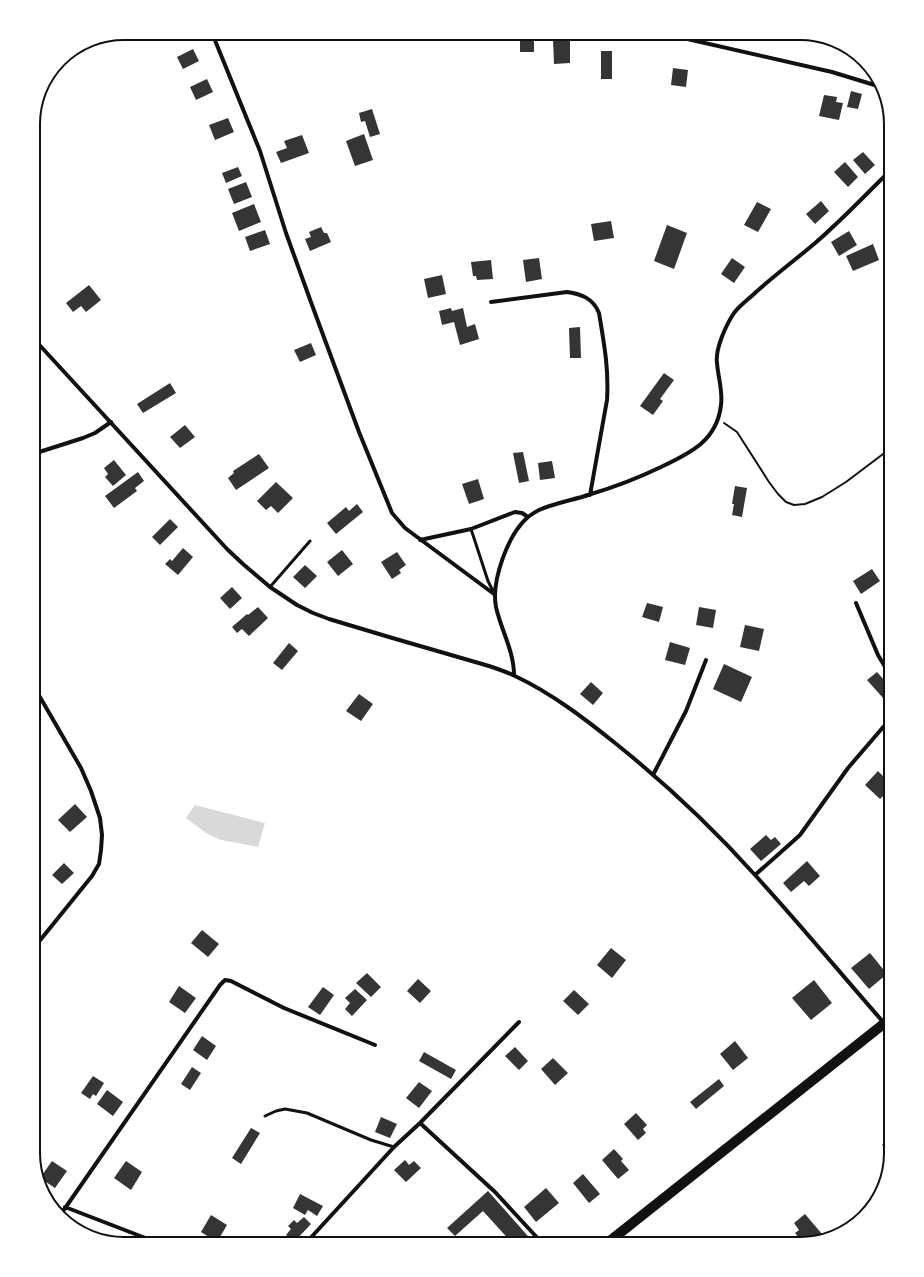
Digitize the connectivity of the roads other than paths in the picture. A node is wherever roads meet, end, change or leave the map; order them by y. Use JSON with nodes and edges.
{"nodes":[{"id":1,"x":215,"y":40,"type":"edge"},
{"id":2,"x":692,"y":40,"type":"edge"},
{"id":3,"x":875,"y":85,"type":"edge"},
{"id":4,"x":884,"y":177,"type":"edge"},
{"id":5,"x":491,"y":302,"type":"dead end"},
{"id":6,"x":40,"y":346,"type":"edge"},
{"id":7,"x":111,"y":422,"type":"junction"},
{"id":8,"x":40,"y":452,"type":"edge"},
{"id":9,"x":590,"y":495,"type":"junction"},
{"id":10,"x":528,"y":517,"type":"junction"},
{"id":11,"x":471,"y":529,"type":"junction"},
{"id":12,"x":420,"y":540,"type":"junction"},
{"id":13,"x":310,"y":541,"type":"dead end"},
{"id":14,"x":270,"y":587,"type":"junction"},
{"id":15,"x":494,"y":594,"type":"junction"},
{"id":16,"x":856,"y":603,"type":"dead end"},
{"id":17,"x":706,"y":660,"type":"dead end"},
{"id":18,"x":884,"y":665,"type":"edge"},
{"id":19,"x":514,"y":675,"type":"junction"},
{"id":20,"x":40,"y":697,"type":"edge"},
{"id":21,"x":884,"y":726,"type":"edge"},
{"id":22,"x":653,"y":775,"type":"junction"},
{"id":23,"x":755,"y":875,"type":"junction"},
{"id":24,"x":40,"y":940,"type":"edge"},
{"id":25,"x":884,"y":1017,"type":"edge"},
{"id":26,"x":519,"y":1022,"type":"dead end"},
{"id":27,"x":884,"y":1027,"type":"edge"},
{"id":28,"x":375,"y":1045,"type":"dead end"},
{"id":29,"x":265,"y":1116,"type":"dead end"},
{"id":30,"x":420,"y":1124,"type":"junction"},
{"id":31,"x":394,"y":1147,"type":"junction"},
{"id":32,"x":66,"y":1208,"type":"junction"},
{"id":33,"x":64,"y":1211,"type":"edge"},
{"id":34,"x":143,"y":1237,"type":"edge"},
{"id":35,"x":312,"y":1237,"type":"edge"},
{"id":36,"x":537,"y":1237,"type":"edge"},
{"id":37,"x":615,"y":1237,"type":"edge"}],
"edges":[{"from":1,"to":12,"type":"street"},
{"from":2,"to":3,"type":"street"},
{"from":4,"to":9,"type":"street"},
{"from":5,"to":9,"type":"street"},
{"from":6,"to":7,"type":"street"},
{"from":7,"to":8,"type":"street"},
{"from":7,"to":14,"type":"street"},
{"from":9,"to":10,"type":"street"},
{"from":10,"to":11,"type":"street"},
{"from":10,"to":15,"type":"street"},
{"from":11,"to":12,"type":"street"},
{"from":11,"to":15,"type":"lane"},
{"from":12,"to":15,"type":"street"},
{"from":13,"to":14,"type":"lane"},
{"from":14,"to":19,"type":"street"},
{"from":15,"to":19,"type":"street"},
{"from":16,"to":18,"type":"street"},
{"from":17,"to":22,"type":"street"},
{"from":19,"to":22,"type":"street"},
{"from":20,"to":24,"type":"street"},
{"from":21,"to":23,"type":"street"},
{"from":22,"to":23,"type":"street"},
{"from":23,"to":25,"type":"street"},
{"from":26,"to":30,"type":"street"},
{"from":27,"to":37,"type":"highway"},
{"from":28,"to":32,"type":"street"},
{"from":29,"to":31,"type":"lane"},
{"from":30,"to":31,"type":"street"},
{"from":30,"to":36,"type":"street"},
{"from":31,"to":35,"type":"street"},
{"from":32,"to":33,"type":"street"},
{"from":32,"to":34,"type":"street"}]}
